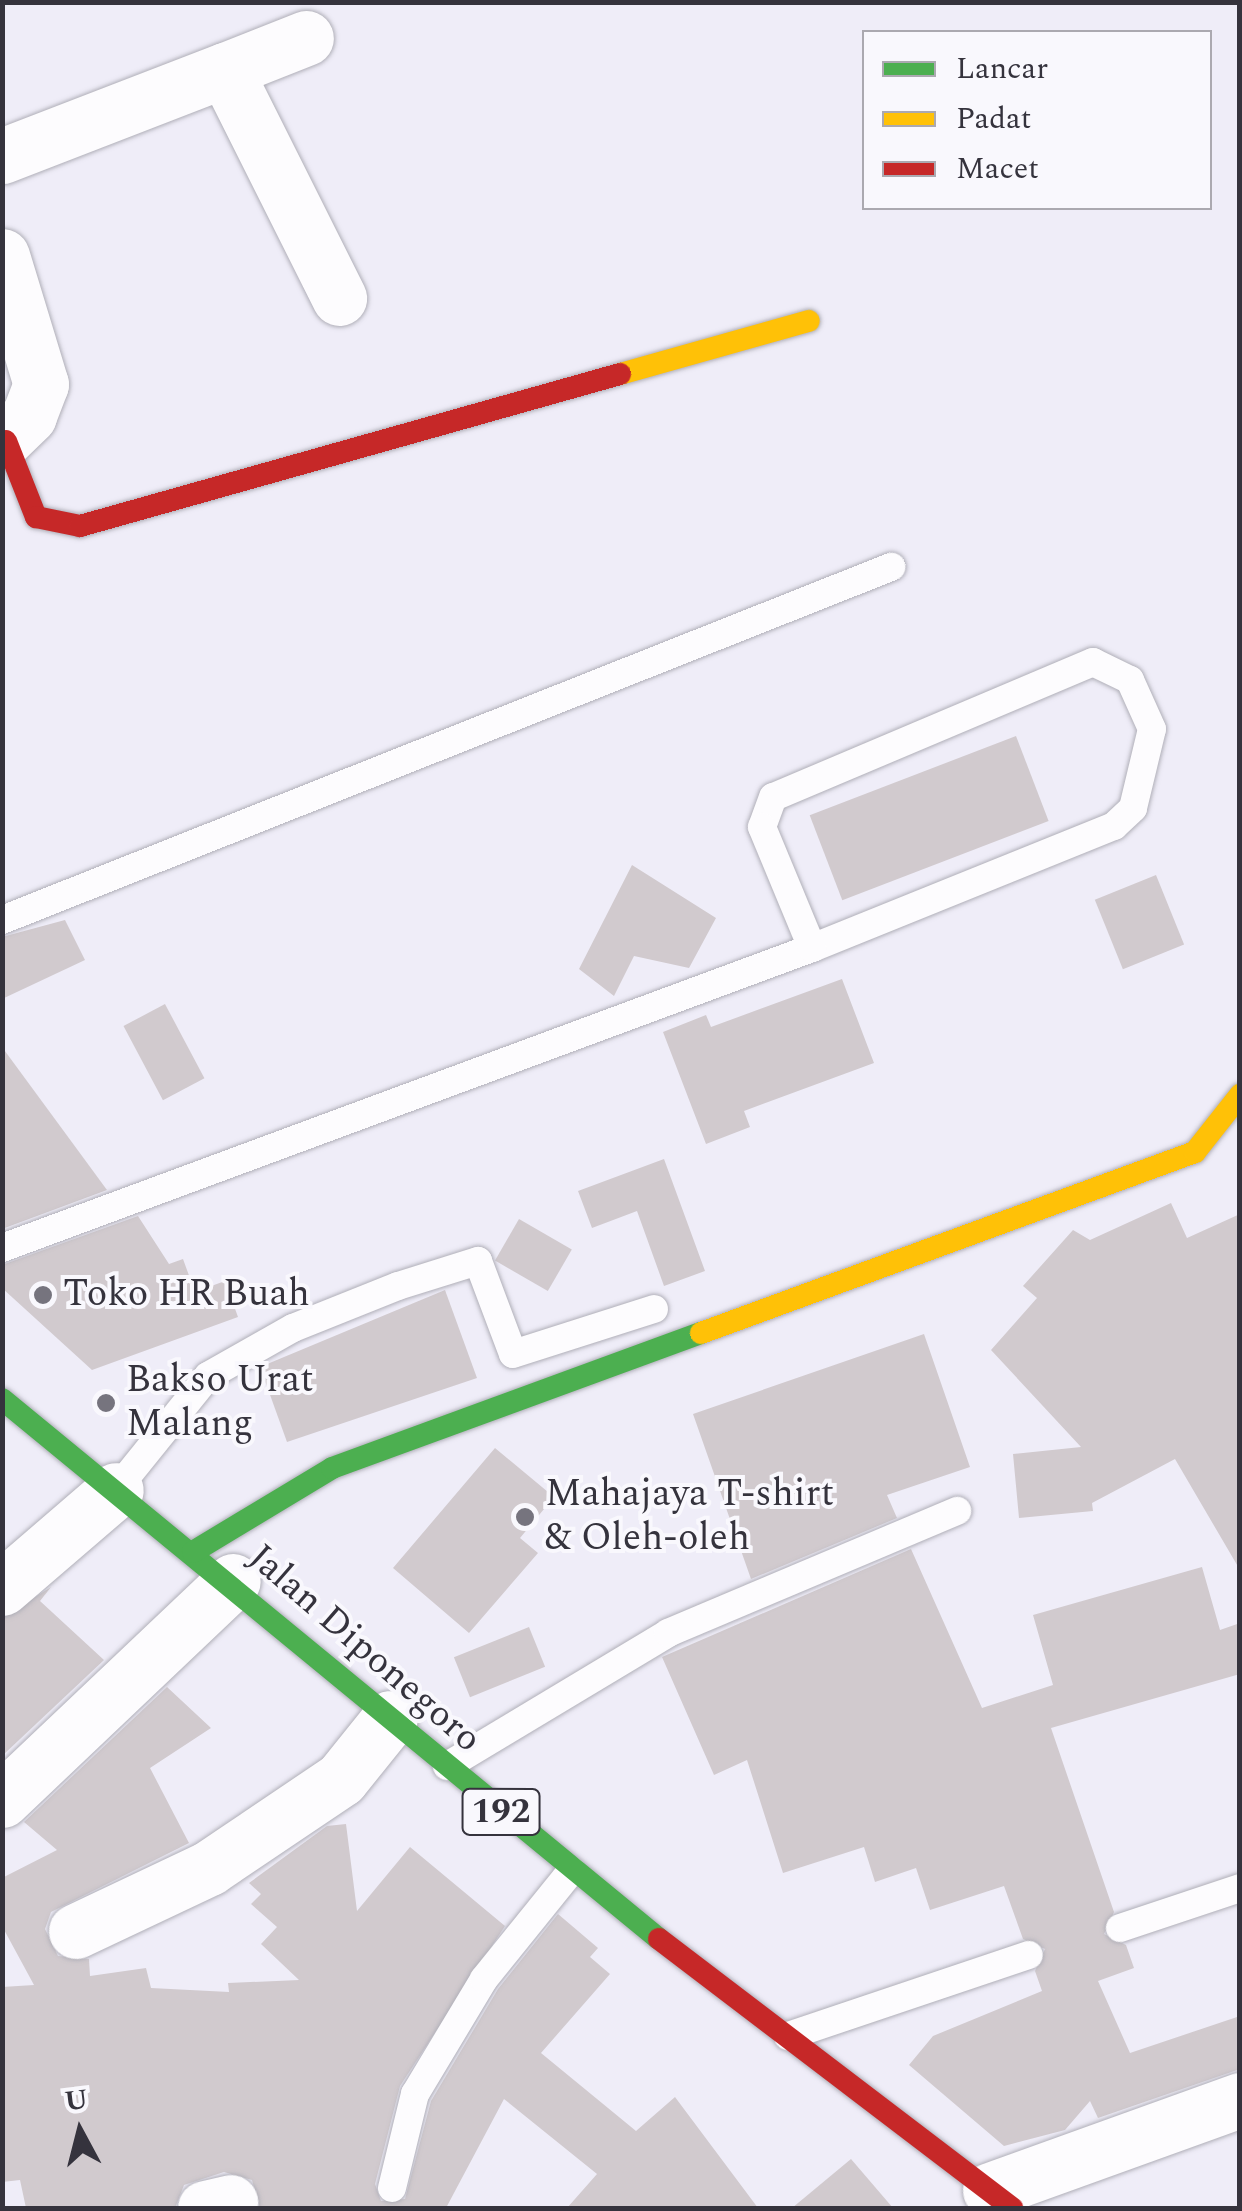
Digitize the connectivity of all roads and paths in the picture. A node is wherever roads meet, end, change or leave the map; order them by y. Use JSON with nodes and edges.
{"nodes":[{"id":1,"x":306,"y":38,"type":"dead end"},
{"id":2,"x":225,"y":70,"type":"junction"},
{"id":3,"x":2,"y":156,"type":"edge"},
{"id":4,"x":2,"y":256,"type":"edge"},
{"id":5,"x":339,"y":298,"type":"dead end"},
{"id":6,"x":809,"y":321,"type":"dead end"},
{"id":7,"x":4,"y":442,"type":"edge"},
{"id":8,"x":891,"y":567,"type":"dead end"},
{"id":9,"x":2,"y":920,"type":"edge"},
{"id":10,"x":812,"y":948,"type":"junction"},
{"id":11,"x":1240,"y":1095,"type":"edge"},
{"id":12,"x":2,"y":1248,"type":"edge"},
{"id":13,"x":654,"y":1308,"type":"dead end"},
{"id":14,"x":2,"y":1399,"type":"edge"},
{"id":15,"x":116,"y":1490,"type":"junction"},
{"id":16,"x":957,"y":1511,"type":"dead end"},
{"id":17,"x":213,"y":1566,"type":"junction"},
{"id":18,"x":2,"y":1588,"type":"edge"},
{"id":19,"x":390,"y":1718,"type":"junction"},
{"id":20,"x":447,"y":1766,"type":"junction"},
{"id":21,"x":2,"y":1800,"type":"edge"},
{"id":22,"x":571,"y":1870,"type":"junction"},
{"id":23,"x":1240,"y":1888,"type":"edge"},
{"id":24,"x":1120,"y":1928,"type":"dead end"},
{"id":25,"x":76,"y":1932,"type":"dead end"},
{"id":26,"x":1029,"y":1955,"type":"dead end"},
{"id":27,"x":788,"y":2036,"type":"junction"},
{"id":28,"x":1240,"y":2100,"type":"edge"},
{"id":29,"x":392,"y":2188,"type":"dead end"},
{"id":30,"x":1001,"y":2199,"type":"edge"}],
"edges":[{"from":1,"to":2,"type":"street"},
{"from":2,"to":3,"type":"street"},
{"from":2,"to":5,"type":"street"},
{"from":4,"to":7,"type":"street"},
{"from":6,"to":7,"type":"street"},
{"from":8,"to":9,"type":"lane"},
{"from":10,"to":10,"type":"lane"},
{"from":10,"to":12,"type":"lane"},
{"from":11,"to":17,"type":"street"},
{"from":13,"to":15,"type":"lane"},
{"from":14,"to":15,"type":"street","name":"Jalan Diponegoro","number":"192"},
{"from":15,"to":17,"type":"street","name":"Jalan Diponegoro","number":"192"},
{"from":15,"to":18,"type":"street"},
{"from":16,"to":20,"type":"lane"},
{"from":17,"to":19,"type":"street","name":"Jalan Diponegoro","number":"192"},
{"from":17,"to":21,"type":"street"},
{"from":19,"to":20,"type":"street","name":"Jalan Diponegoro","number":"192"},
{"from":19,"to":25,"type":"street"},
{"from":20,"to":22,"type":"street","name":"Jalan Diponegoro","number":"192"},
{"from":22,"to":27,"type":"street","name":"Jalan Diponegoro","number":"192"},
{"from":22,"to":29,"type":"lane"},
{"from":23,"to":24,"type":"lane"},
{"from":26,"to":27,"type":"lane"},
{"from":27,"to":30,"type":"street","name":"Jalan Diponegoro","number":"192"},
{"from":28,"to":30,"type":"street"}]}
